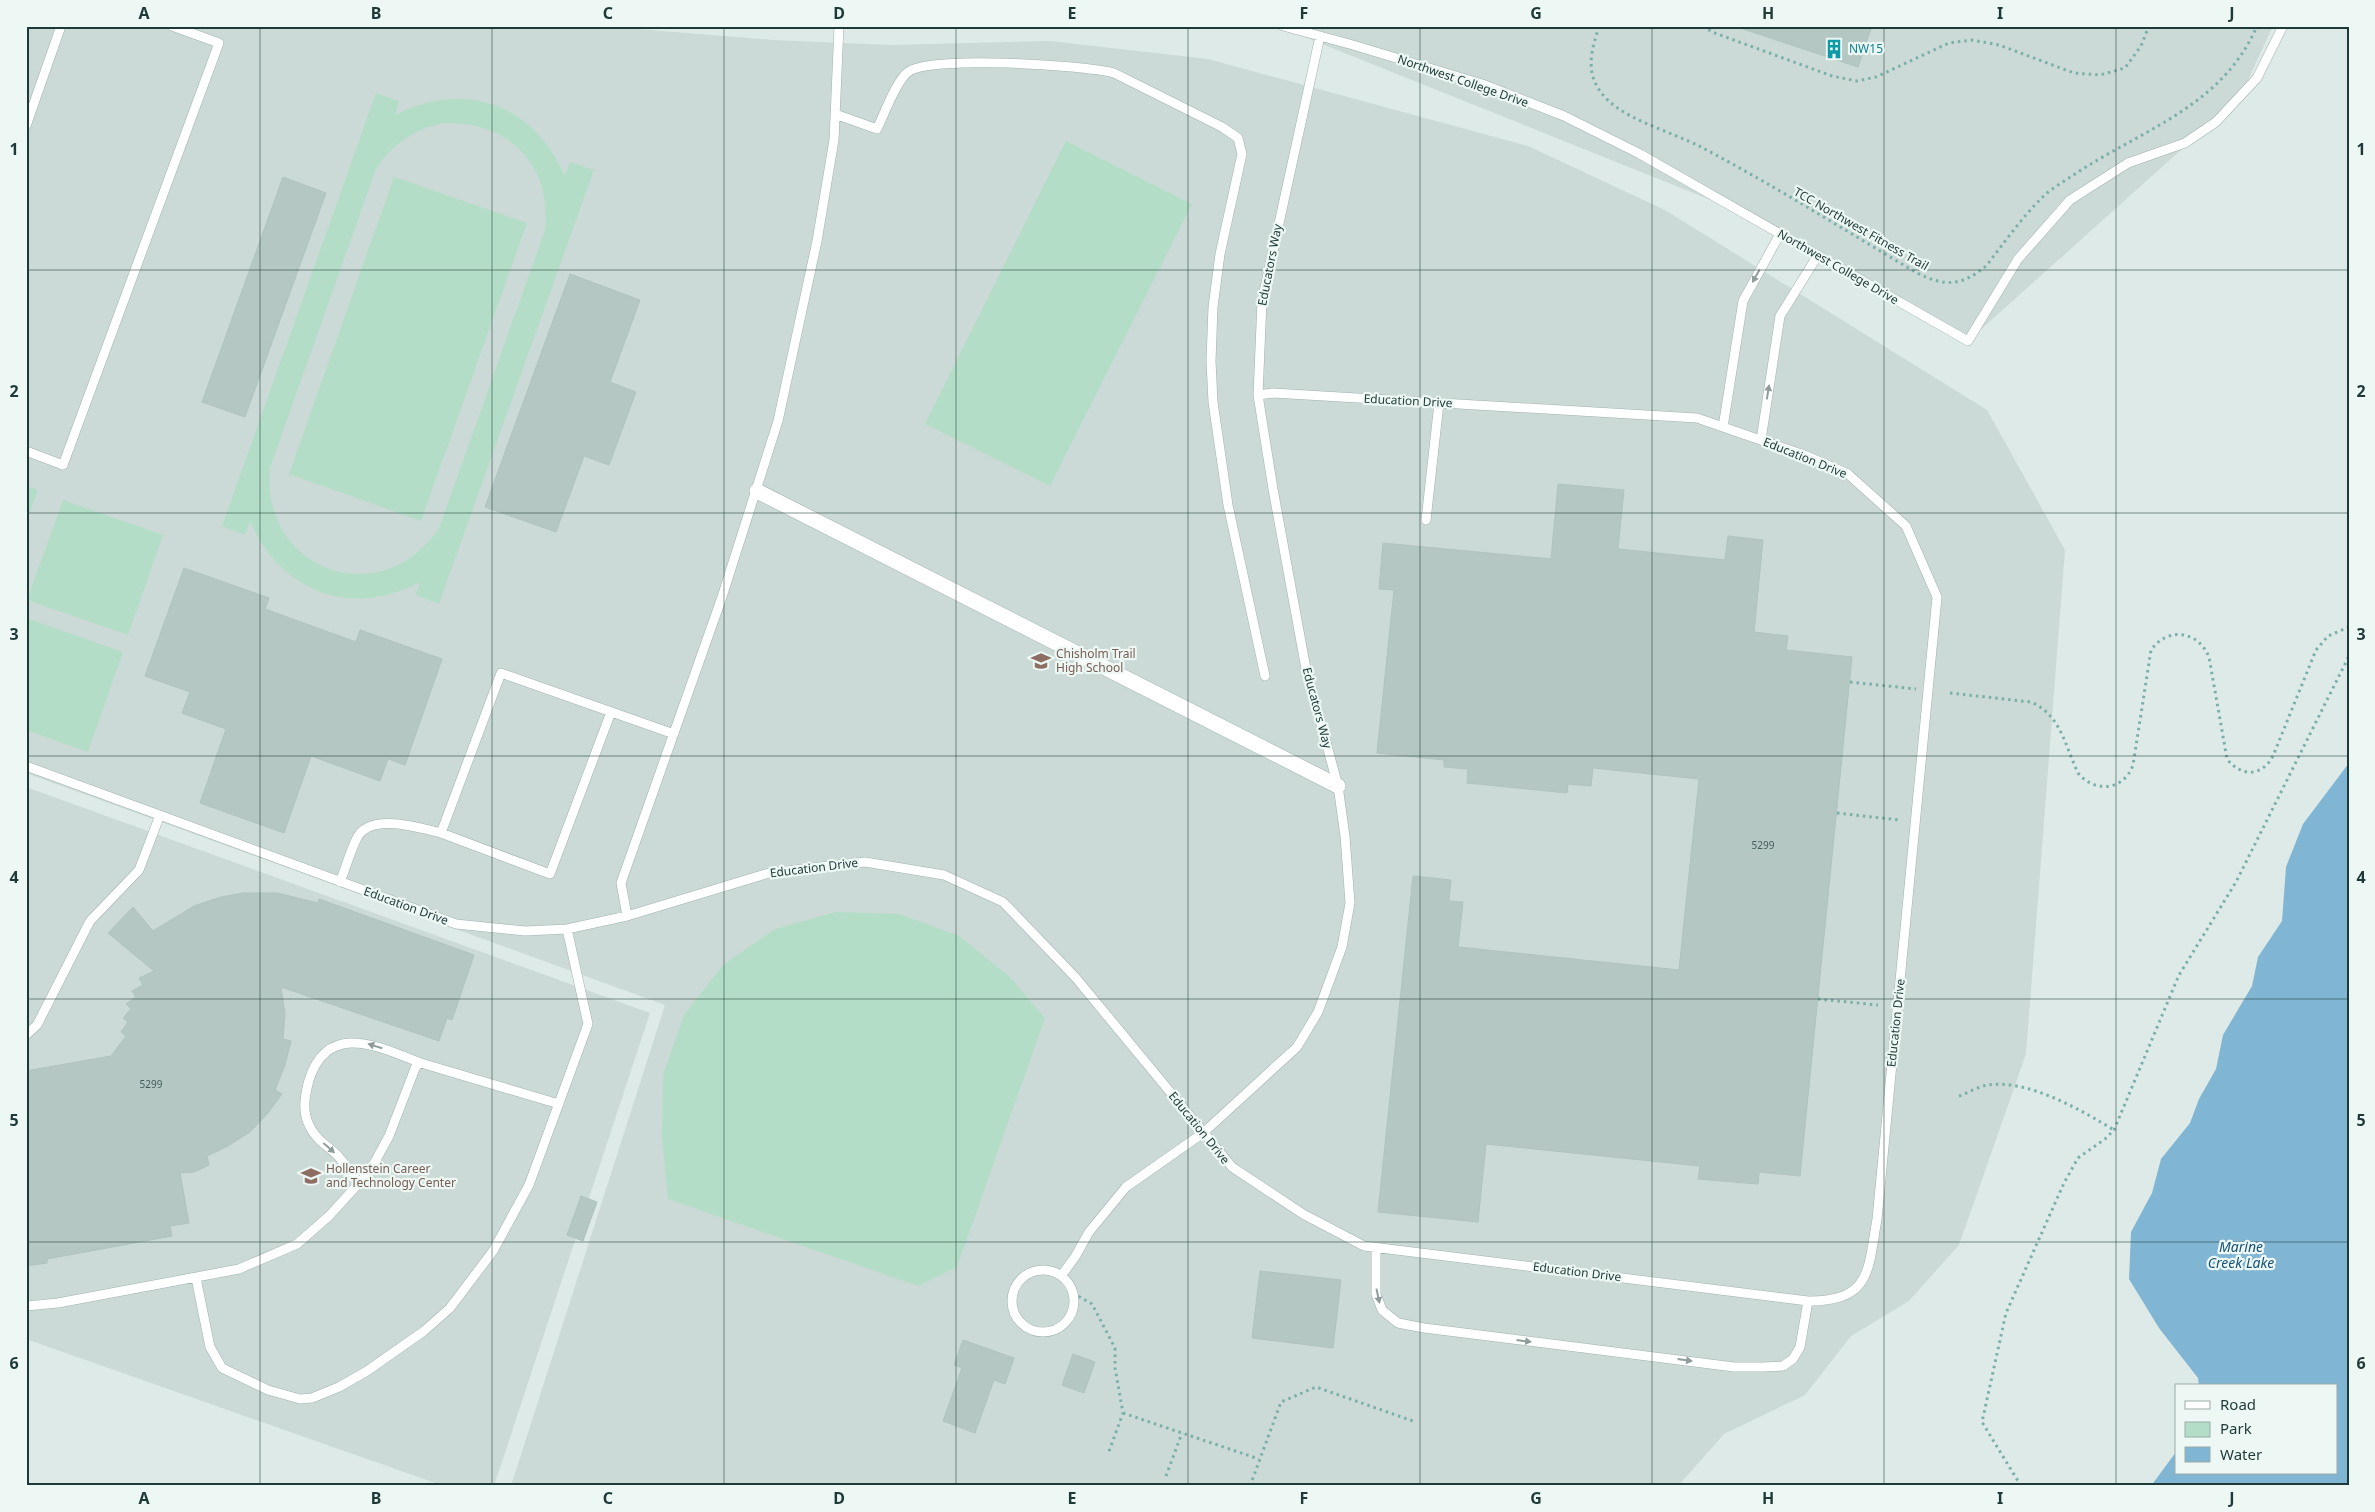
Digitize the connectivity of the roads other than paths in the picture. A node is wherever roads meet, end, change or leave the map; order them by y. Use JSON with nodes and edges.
{"nodes":[{"id":1,"x":61,"y":26,"type":"edge"},
{"id":2,"x":172,"y":26,"type":"edge"},
{"id":3,"x":839,"y":26,"type":"edge"},
{"id":4,"x":1283,"y":26,"type":"edge"},
{"id":5,"x":2283,"y":26,"type":"edge"},
{"id":6,"x":1320,"y":36,"type":"junction"},
{"id":7,"x":835,"y":114,"type":"junction"},
{"id":8,"x":26,"y":126,"type":"edge"},
{"id":9,"x":1780,"y":234,"type":"junction"},
{"id":10,"x":1818,"y":255,"type":"junction"},
{"id":11,"x":1258,"y":394,"type":"junction"},
{"id":12,"x":1439,"y":403,"type":"junction"},
{"id":13,"x":1723,"y":427,"type":"junction"},
{"id":14,"x":1761,"y":440,"type":"junction"},
{"id":15,"x":26,"y":451,"type":"edge"},
{"id":16,"x":757,"y":492,"type":"junction"},
{"id":17,"x":1426,"y":520,"type":"dead end"},
{"id":18,"x":1265,"y":676,"type":"dead end"},
{"id":19,"x":611,"y":712,"type":"junction"},
{"id":20,"x":674,"y":734,"type":"junction"},
{"id":21,"x":26,"y":766,"type":"edge"},
{"id":22,"x":1338,"y":786,"type":"junction"},
{"id":23,"x":160,"y":815,"type":"junction"},
{"id":24,"x":441,"y":833,"type":"junction"},
{"id":25,"x":340,"y":882,"type":"junction"},
{"id":26,"x":626,"y":916,"type":"junction"},
{"id":27,"x":567,"y":929,"type":"junction"},
{"id":28,"x":26,"y":1036,"type":"edge"},
{"id":29,"x":421,"y":1063,"type":"junction"},
{"id":30,"x":559,"y":1104,"type":"junction"},
{"id":31,"x":1203,"y":1133,"type":"junction"},
{"id":32,"x":359,"y":1183,"type":"junction"},
{"id":33,"x":1376,"y":1247,"type":"junction"},
{"id":34,"x":1061,"y":1276,"type":"junction"},
{"id":35,"x":196,"y":1278,"type":"junction"},
{"id":36,"x":1808,"y":1301,"type":"junction"},
{"id":37,"x":26,"y":1306,"type":"edge"}],
"edges":[{"from":1,"to":8,"type":"lane"},
{"from":2,"to":15,"type":"lane"},
{"from":3,"to":7,"type":"lane"},
{"from":4,"to":6,"type":"lane","name":"Northwest College Drive"},
{"from":5,"to":10,"type":"lane","name":"Northwest College Drive"},
{"from":6,"to":9,"type":"lane","name":"Northwest College Drive"},
{"from":6,"to":11,"type":"lane","name":"Educators Way"},
{"from":7,"to":16,"type":"lane"},
{"from":7,"to":18,"type":"lane"},
{"from":9,"to":10,"type":"lane","name":"Northwest College Drive"},
{"from":9,"to":13,"type":"lane","one_way":true},
{"from":14,"to":10,"type":"lane","one_way":true},
{"from":11,"to":12,"type":"lane","name":"Education Drive"},
{"from":11,"to":22,"type":"lane","name":"Educators Way"},
{"from":12,"to":13,"type":"lane","name":"Education Drive"},
{"from":12,"to":17,"type":"lane"},
{"from":13,"to":14,"type":"lane","name":"Education Drive"},
{"from":14,"to":36,"type":"lane","name":"Education Drive"},
{"from":16,"to":20,"type":"lane"},
{"from":16,"to":22,"type":"street"},
{"from":19,"to":20,"type":"lane"},
{"from":19,"to":24,"type":"lane"},
{"from":19,"to":24,"type":"lane"},
{"from":20,"to":26,"type":"lane"},
{"from":21,"to":23,"type":"lane","name":"Education Drive"},
{"from":22,"to":31,"type":"lane","name":"Educators Way"},
{"from":23,"to":25,"type":"lane","name":"Education Drive"},
{"from":23,"to":28,"type":"lane"},
{"from":24,"to":25,"type":"lane"},
{"from":25,"to":27,"type":"lane","name":"Education Drive"},
{"from":26,"to":27,"type":"lane","name":"Education Drive"},
{"from":26,"to":31,"type":"lane","name":"Education Drive"},
{"from":27,"to":30,"type":"lane"},
{"from":29,"to":30,"type":"lane"},
{"from":29,"to":32,"type":"lane"},
{"from":29,"to":32,"type":"lane","one_way":true},
{"from":30,"to":35,"type":"lane"},
{"from":31,"to":33,"type":"lane","name":"Education Drive"},
{"from":31,"to":34,"type":"lane","name":"Educators Way"},
{"from":32,"to":35,"type":"lane"},
{"from":33,"to":36,"type":"lane","name":"Education Drive"},
{"from":33,"to":36,"type":"lane","one_way":true},
{"from":34,"to":34,"type":"lane"},
{"from":35,"to":37,"type":"lane"}]}
